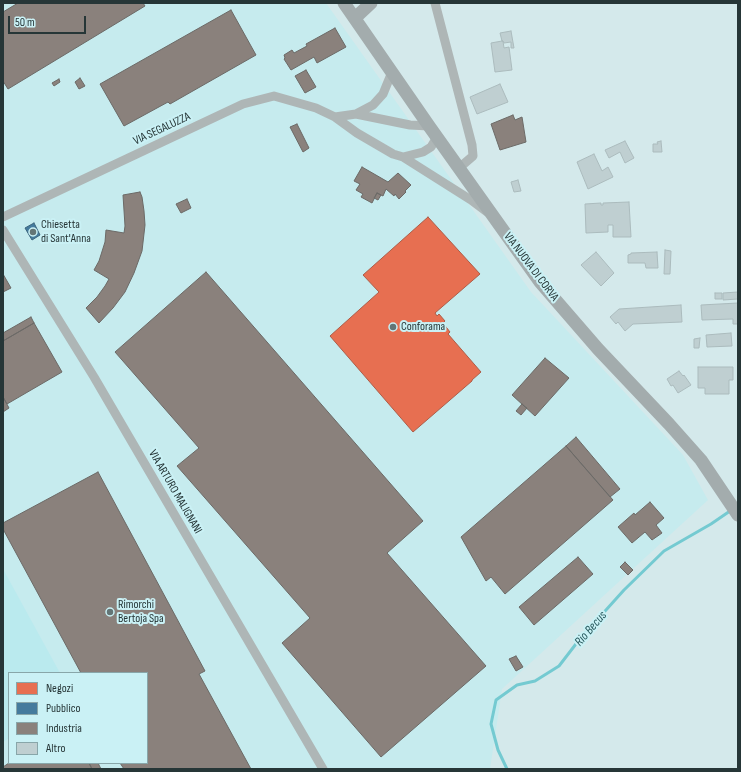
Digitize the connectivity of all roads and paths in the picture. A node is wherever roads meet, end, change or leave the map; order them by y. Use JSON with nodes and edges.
{"nodes":[{"id":1,"x":344,"y":3,"type":"edge"},
{"id":2,"x":371,"y":3,"type":"edge"},
{"id":3,"x":435,"y":3,"type":"edge"},
{"id":4,"x":355,"y":18,"type":"junction"},
{"id":5,"x":392,"y":72,"type":"junction"},
{"id":6,"x":356,"y":114,"type":"junction"},
{"id":7,"x":336,"y":117,"type":"junction"},
{"id":8,"x":429,"y":126,"type":"junction"},
{"id":9,"x":437,"y":137,"type":"junction"},
{"id":10,"x":403,"y":157,"type":"junction"},
{"id":11,"x":459,"y":168,"type":"junction"},
{"id":12,"x":3,"y":217,"type":"edge"},
{"id":13,"x":495,"y":218,"type":"junction"},
{"id":14,"x":3,"y":230,"type":"edge"},
{"id":15,"x":735,"y":510,"type":"edge"},
{"id":16,"x":323,"y":769,"type":"edge"}],
"edges":[{"from":1,"to":4,"type":"main road","name":"VIA NUOVA DI CORVA"},
{"from":2,"to":4,"type":"main road"},
{"from":3,"to":11,"type":"street"},
{"from":4,"to":5,"type":"main road","name":"VIA NUOVA DI CORVA"},
{"from":5,"to":6,"type":"street"},
{"from":5,"to":8,"type":"main road","name":"VIA NUOVA DI CORVA"},
{"from":6,"to":7,"type":"street"},
{"from":6,"to":8,"type":"street"},
{"from":7,"to":10,"type":"street","name":"VIA SEGALUZZA"},
{"from":7,"to":12,"type":"street","name":"VIA SEGALUZZA"},
{"from":8,"to":9,"type":"main road","name":"VIA NUOVA DI CORVA"},
{"from":9,"to":10,"type":"street"},
{"from":9,"to":11,"type":"main road","name":"VIA NUOVA DI CORVA"},
{"from":10,"to":13,"type":"street","name":"VIA SEGALUZZA"},
{"from":11,"to":13,"type":"main road","name":"VIA NUOVA DI CORVA"},
{"from":13,"to":15,"type":"main road","name":"VIA NUOVA DI CORVA"},
{"from":14,"to":16,"type":"street","name":"VIA ARTURO MALIGNANI"}]}
